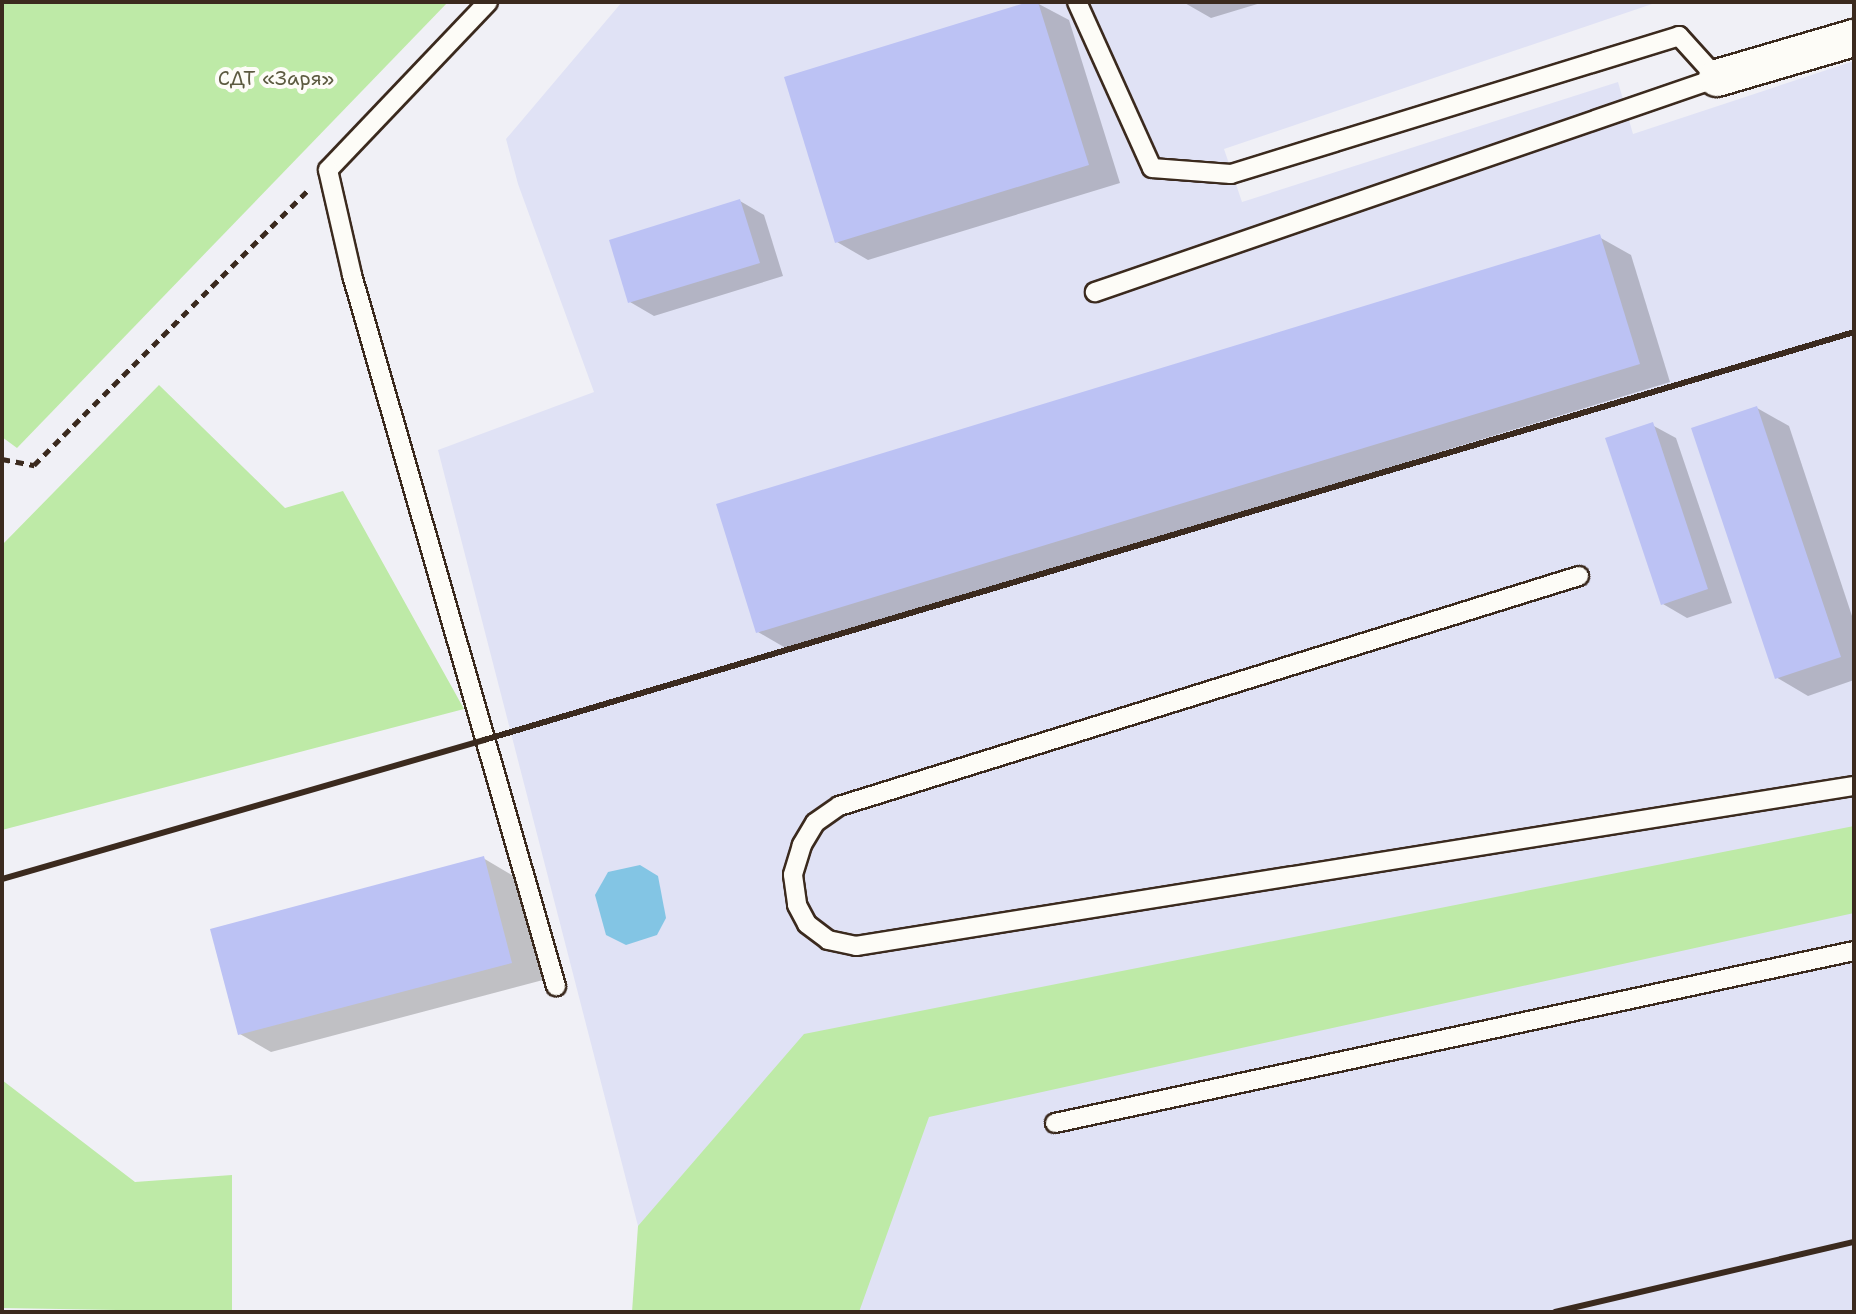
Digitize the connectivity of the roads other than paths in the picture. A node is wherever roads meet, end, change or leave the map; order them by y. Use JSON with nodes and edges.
{"nodes":[{"id":1,"x":488,"y":2,"type":"edge"},
{"id":2,"x":1077,"y":2,"type":"edge"},
{"id":3,"x":1854,"y":38,"type":"edge"},
{"id":4,"x":1717,"y":78,"type":"junction"},
{"id":5,"x":1095,"y":292,"type":"dead end"},
{"id":6,"x":1579,"y":576,"type":"dead end"},
{"id":7,"x":1854,"y":786,"type":"edge"},
{"id":8,"x":1854,"y":951,"type":"edge"},
{"id":9,"x":556,"y":986,"type":"dead end"},
{"id":10,"x":1055,"y":1123,"type":"dead end"}],
"edges":[{"from":1,"to":9,"type":"lane"},
{"from":2,"to":4,"type":"lane"},
{"from":3,"to":4,"type":"street"},
{"from":4,"to":5,"type":"lane"},
{"from":6,"to":7,"type":"lane"},
{"from":8,"to":10,"type":"lane"}]}
